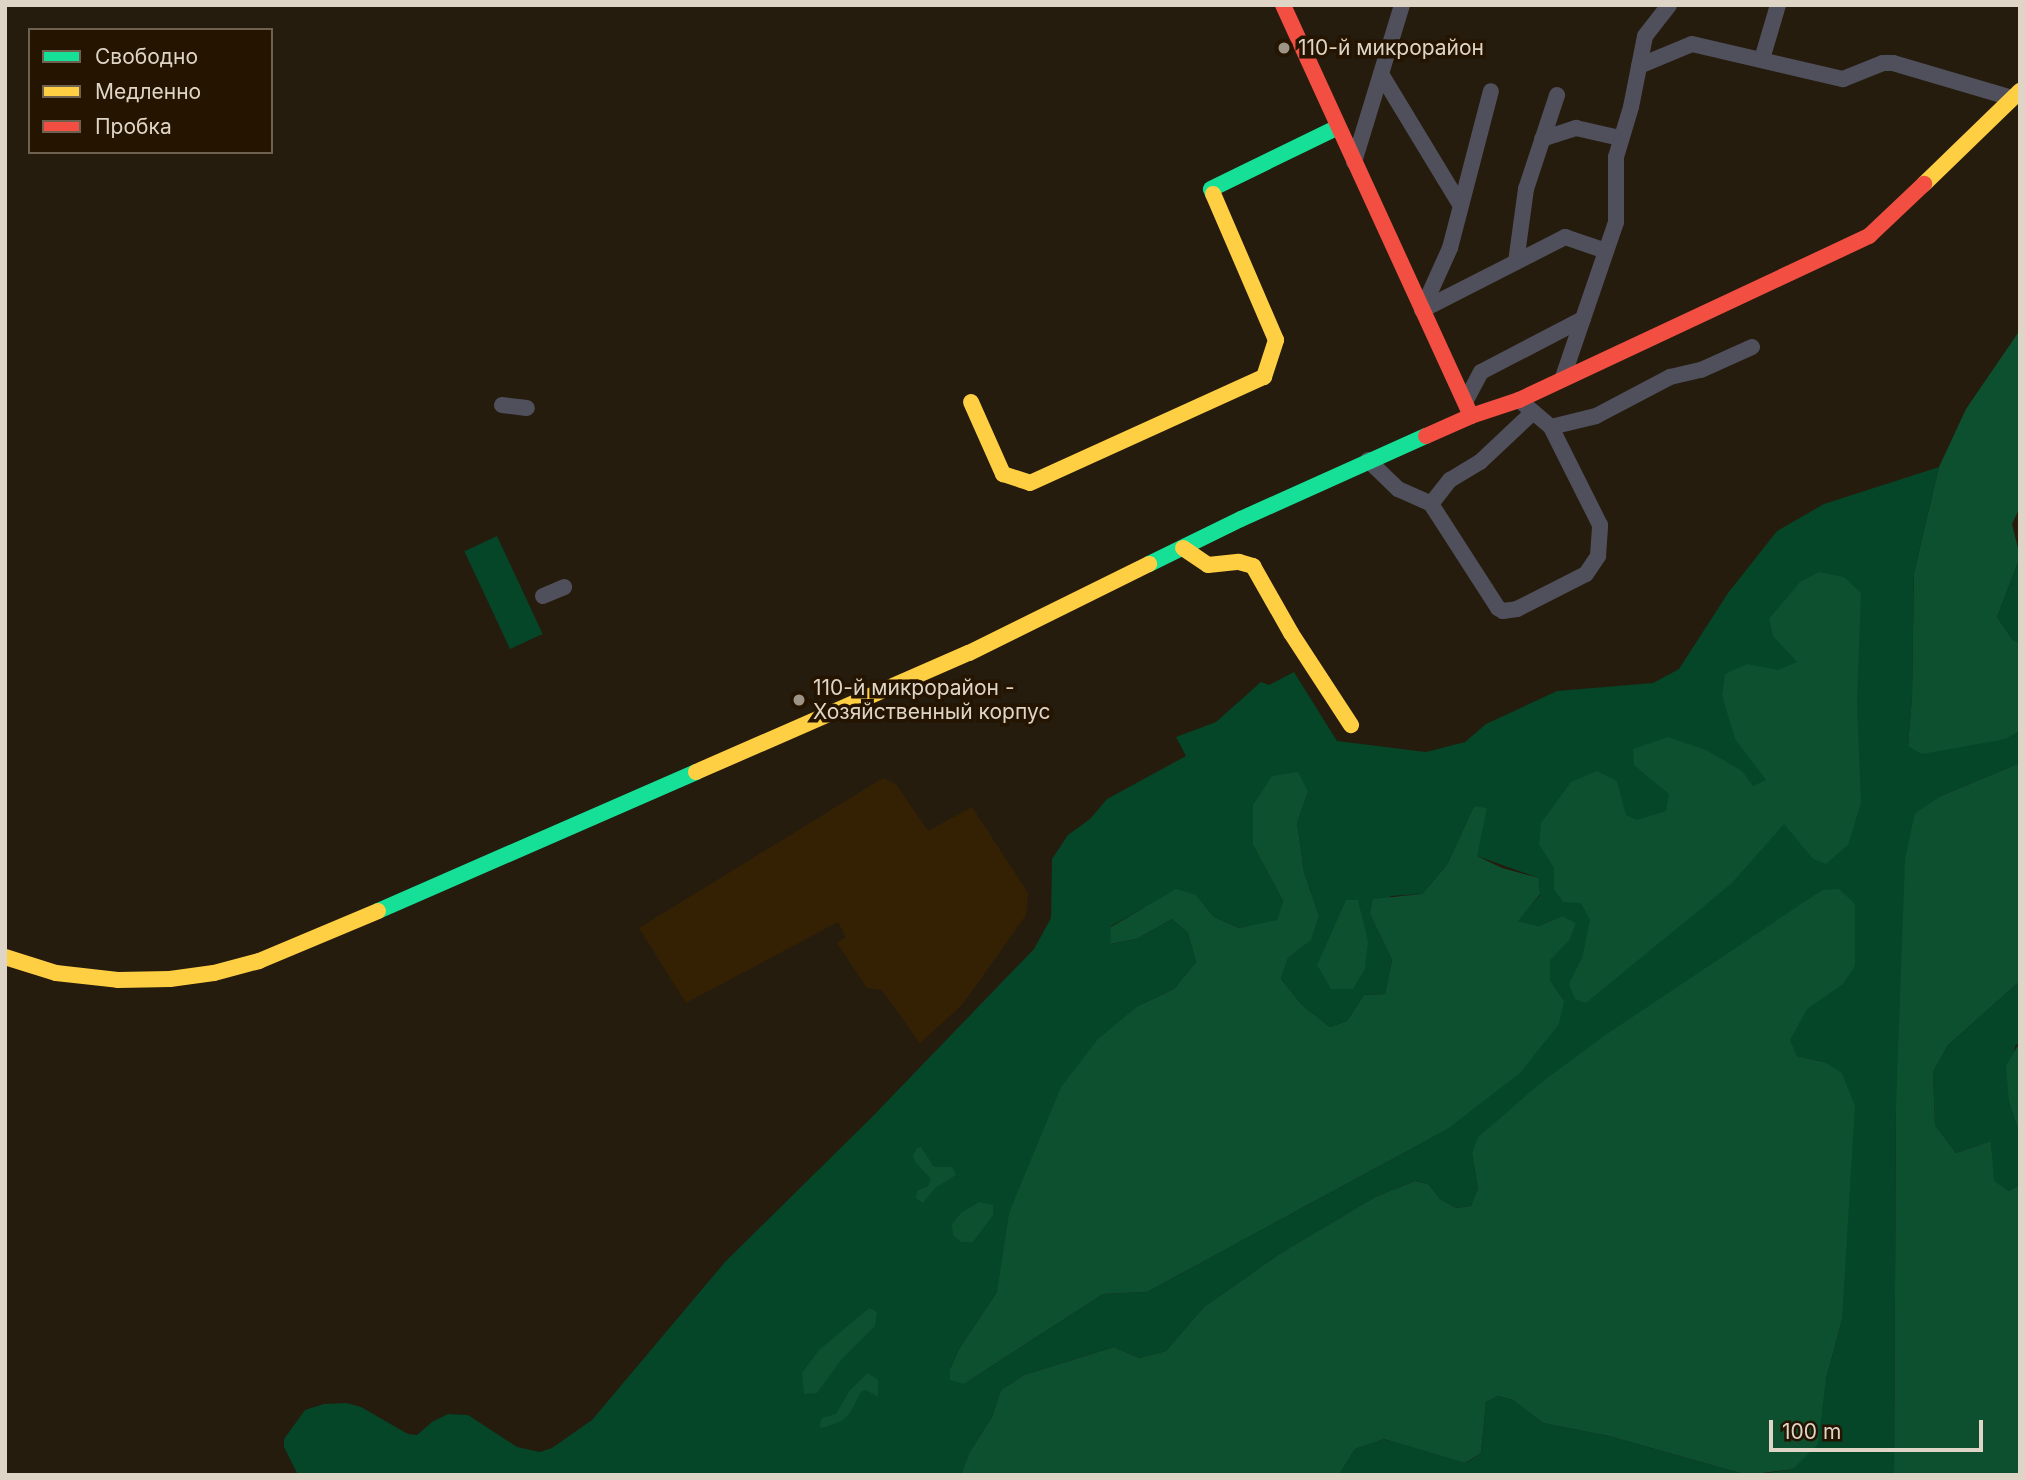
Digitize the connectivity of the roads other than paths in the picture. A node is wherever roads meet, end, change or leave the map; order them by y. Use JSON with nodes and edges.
{"nodes":[{"id":1,"x":1283,"y":5,"type":"edge"},
{"id":2,"x":1402,"y":5,"type":"edge"},
{"id":3,"x":1669,"y":5,"type":"edge"},
{"id":4,"x":1778,"y":5,"type":"edge"},
{"id":5,"x":1762,"y":59,"type":"junction"},
{"id":6,"x":1639,"y":66,"type":"junction"},
{"id":7,"x":1381,"y":74,"type":"junction"},
{"id":8,"x":1491,"y":92,"type":"dead end"},
{"id":9,"x":1557,"y":95,"type":"dead end"},
{"id":10,"x":2016,"y":95,"type":"edge"},
{"id":11,"x":1338,"y":127,"type":"junction"},
{"id":12,"x":1620,"y":138,"type":"junction"},
{"id":13,"x":1542,"y":139,"type":"junction"},
{"id":14,"x":1354,"y":162,"type":"junction"},
{"id":15,"x":1461,"y":206,"type":"junction"},
{"id":16,"x":1606,"y":251,"type":"junction"},
{"id":17,"x":1516,"y":262,"type":"junction"},
{"id":18,"x":1422,"y":310,"type":"junction"},
{"id":19,"x":1583,"y":319,"type":"junction"},
{"id":20,"x":1752,"y":347,"type":"dead end"},
{"id":21,"x":1563,"y":377,"type":"junction"},
{"id":22,"x":1519,"y":400,"type":"junction"},
{"id":23,"x":971,"y":401,"type":"dead end"},
{"id":24,"x":502,"y":405,"type":"dead end"},
{"id":25,"x":527,"y":408,"type":"dead end"},
{"id":26,"x":1468,"y":409,"type":"junction"},
{"id":27,"x":1532,"y":412,"type":"junction"},
{"id":28,"x":1551,"y":427,"type":"junction"},
{"id":29,"x":1368,"y":460,"type":"junction"},
{"id":30,"x":1431,"y":504,"type":"junction"},
{"id":31,"x":1183,"y":548,"type":"junction"},
{"id":32,"x":564,"y":587,"type":"dead end"},
{"id":33,"x":543,"y":596,"type":"dead end"},
{"id":34,"x":1351,"y":726,"type":"dead end"},
{"id":35,"x":5,"y":957,"type":"edge"}],
"edges":[{"from":1,"to":11,"type":"street"},
{"from":2,"to":7,"type":"street"},
{"from":3,"to":6,"type":"street"},
{"from":4,"to":5,"type":"street"},
{"from":5,"to":6,"type":"street"},
{"from":5,"to":10,"type":"street"},
{"from":6,"to":12,"type":"street"},
{"from":7,"to":14,"type":"street"},
{"from":7,"to":15,"type":"street"},
{"from":8,"to":15,"type":"street"},
{"from":9,"to":13,"type":"street"},
{"from":10,"to":21,"type":"street"},
{"from":11,"to":14,"type":"street"},
{"from":11,"to":23,"type":"street"},
{"from":12,"to":13,"type":"street"},
{"from":12,"to":16,"type":"street"},
{"from":13,"to":17,"type":"street"},
{"from":14,"to":18,"type":"street"},
{"from":15,"to":18,"type":"street"},
{"from":16,"to":17,"type":"street"},
{"from":16,"to":19,"type":"street"},
{"from":17,"to":18,"type":"street"},
{"from":18,"to":26,"type":"street"},
{"from":19,"to":21,"type":"street"},
{"from":19,"to":26,"type":"street"},
{"from":20,"to":28,"type":"street"},
{"from":21,"to":22,"type":"street"},
{"from":22,"to":26,"type":"street"},
{"from":22,"to":27,"type":"street"},
{"from":24,"to":25,"type":"street"},
{"from":26,"to":29,"type":"street"},
{"from":27,"to":28,"type":"street"},
{"from":27,"to":30,"type":"street"},
{"from":28,"to":30,"type":"street"},
{"from":29,"to":30,"type":"street"},
{"from":29,"to":31,"type":"street"},
{"from":31,"to":34,"type":"street"},
{"from":31,"to":35,"type":"street"},
{"from":32,"to":33,"type":"street"}]}
